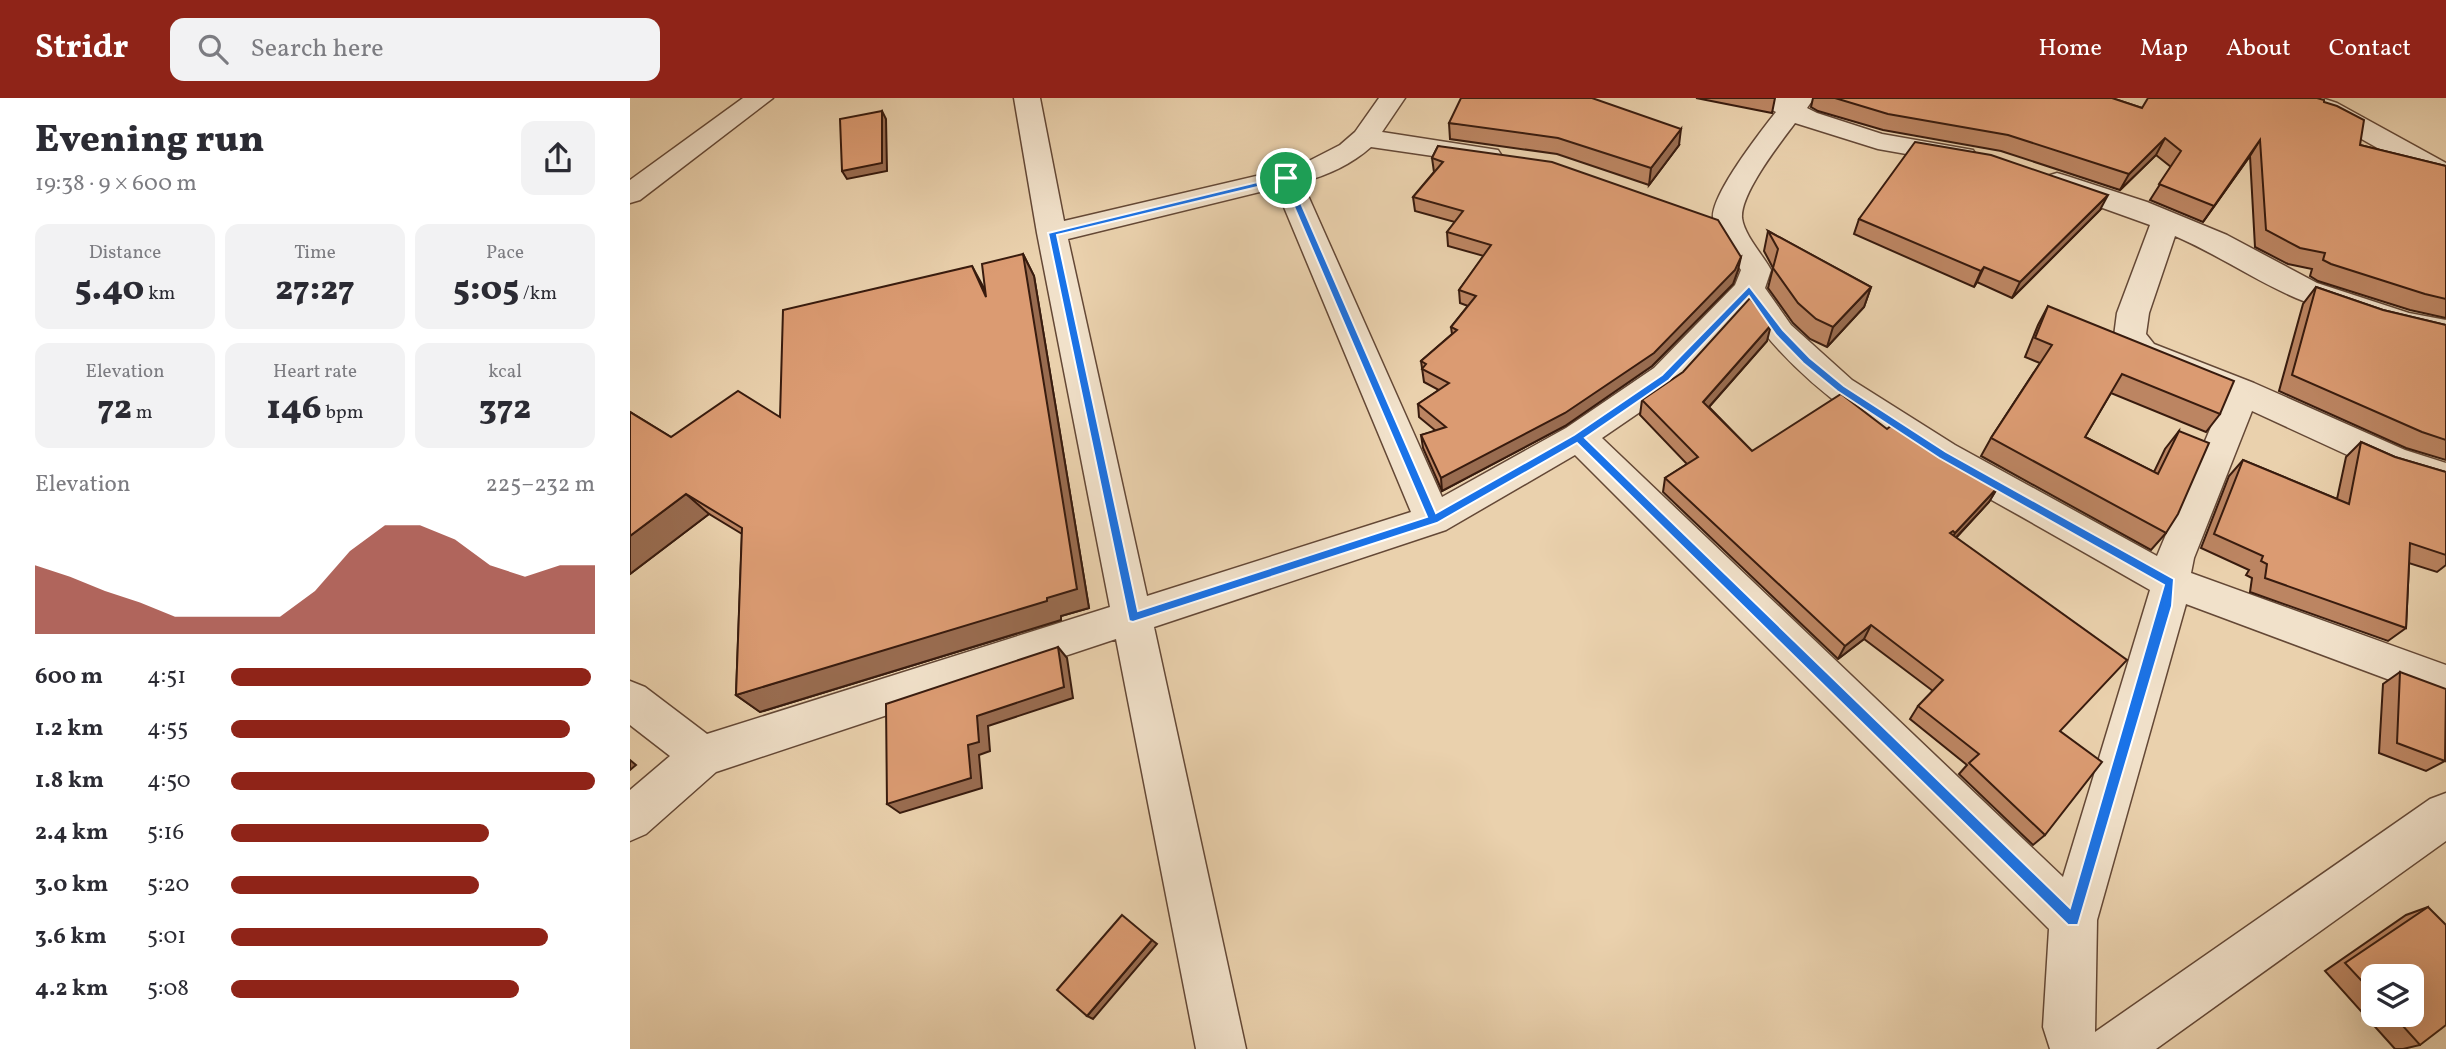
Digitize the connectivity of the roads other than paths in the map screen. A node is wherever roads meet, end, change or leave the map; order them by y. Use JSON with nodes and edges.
{"nodes":[{"id":1,"x":761,"y":98,"type":"edge"},
{"id":2,"x":1027,"y":98,"type":"edge"},
{"id":3,"x":1392,"y":98,"type":"edge"},
{"id":4,"x":2297,"y":98,"type":"edge"},
{"id":5,"x":1788,"y":102,"type":"edge"},
{"id":6,"x":1365,"y":138,"type":"junction"},
{"id":7,"x":1516,"y":159,"type":"edge"},
{"id":8,"x":1990,"y":160,"type":"edge"},
{"id":9,"x":2027,"y":172,"type":"edge"},
{"id":10,"x":2446,"y":174,"type":"edge"},
{"id":11,"x":1286,"y":178,"type":"junction"},
{"id":12,"x":630,"y":194,"type":"edge"},
{"id":13,"x":2171,"y":223,"type":"junction"},
{"id":14,"x":1052,"y":233,"type":"junction"},
{"id":15,"x":1749,"y":289,"type":"junction"},
{"id":16,"x":2446,"y":331,"type":"edge"},
{"id":17,"x":2242,"y":392,"type":"junction"},
{"id":18,"x":1578,"y":437,"type":"junction"},
{"id":19,"x":2446,"y":477,"type":"edge"},
{"id":20,"x":1433,"y":520,"type":"junction"},
{"id":21,"x":2170,"y":582,"type":"junction"},
{"id":22,"x":1133,"y":617,"type":"junction"},
{"id":23,"x":2446,"y":683,"type":"edge"},
{"id":24,"x":630,"y":700,"type":"edge"},
{"id":25,"x":702,"y":756,"type":"junction"},
{"id":26,"x":2446,"y":814,"type":"edge"},
{"id":27,"x":630,"y":819,"type":"edge"},
{"id":28,"x":2073,"y":920,"type":"junction"},
{"id":29,"x":1222,"y":1049,"type":"edge"},
{"id":30,"x":2075,"y":1049,"type":"edge"},
{"id":31,"x":2113,"y":1049,"type":"edge"}],
"edges":[{"from":1,"to":12,"type":"street"},
{"from":2,"to":14,"type":"street"},
{"from":3,"to":6,"type":"street"},
{"from":4,"to":10,"type":"street"},
{"from":5,"to":8,"type":"street"},
{"from":5,"to":15,"type":"street"},
{"from":6,"to":7,"type":"street"},
{"from":6,"to":11,"type":"street"},
{"from":9,"to":13,"type":"street"},
{"from":11,"to":14,"type":"street"},
{"from":11,"to":20,"type":"street"},
{"from":13,"to":16,"type":"street"},
{"from":13,"to":17,"type":"street"},
{"from":14,"to":22,"type":"street"},
{"from":15,"to":18,"type":"street"},
{"from":15,"to":21,"type":"street"},
{"from":17,"to":19,"type":"street"},
{"from":17,"to":21,"type":"street"},
{"from":18,"to":20,"type":"street"},
{"from":18,"to":28,"type":"street"},
{"from":20,"to":22,"type":"street"},
{"from":21,"to":23,"type":"street"},
{"from":21,"to":28,"type":"street"},
{"from":22,"to":25,"type":"street"},
{"from":22,"to":29,"type":"street"},
{"from":24,"to":25,"type":"street"},
{"from":25,"to":27,"type":"street"},
{"from":26,"to":31,"type":"street"},
{"from":28,"to":30,"type":"street"}]}
